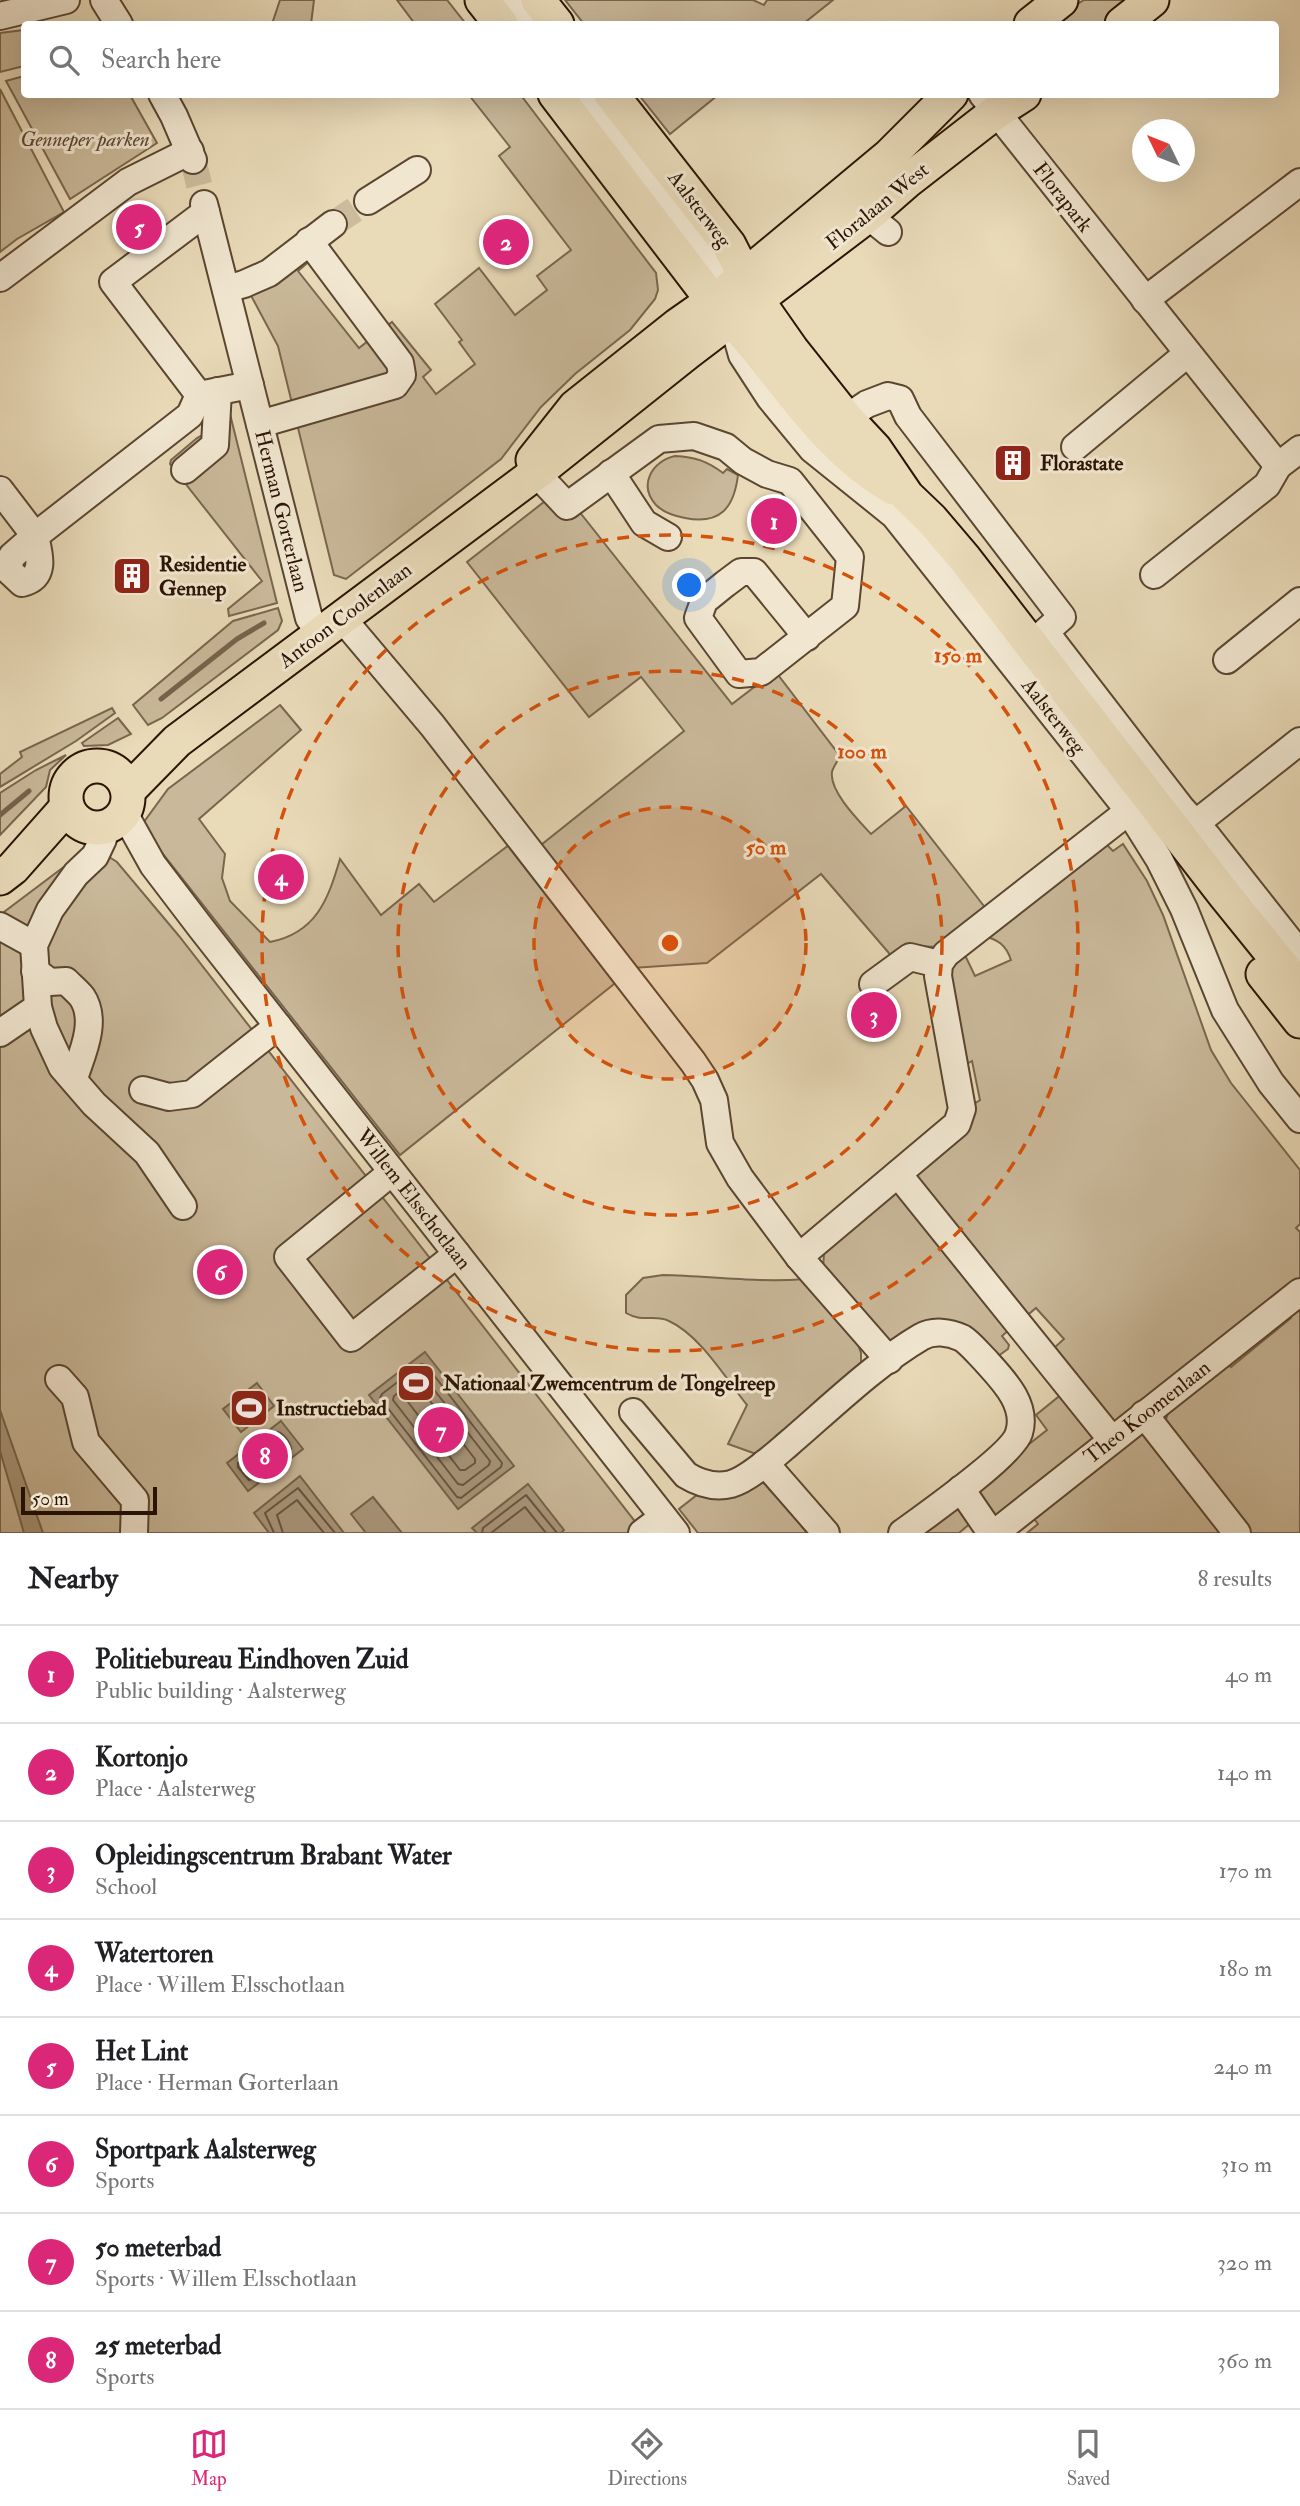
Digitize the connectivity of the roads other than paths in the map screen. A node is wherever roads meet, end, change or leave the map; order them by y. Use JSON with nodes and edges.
{"nodes":[{"id":1,"x":66,"y":0,"type":"edge"},
{"id":2,"x":104,"y":0,"type":"edge"},
{"id":3,"x":482,"y":0,"type":"edge"},
{"id":4,"x":511,"y":0,"type":"edge"},
{"id":5,"x":538,"y":0,"type":"edge"},
{"id":6,"x":1061,"y":0,"type":"edge"},
{"id":7,"x":1152,"y":0,"type":"edge"},
{"id":8,"x":0,"y":16,"type":"edge"},
{"id":9,"x":117,"y":21,"type":"edge"},
{"id":10,"x":499,"y":21,"type":"edge"},
{"id":11,"x":528,"y":21,"type":"edge"},
{"id":12,"x":555,"y":21,"type":"edge"},
{"id":13,"x":1035,"y":21,"type":"edge"},
{"id":14,"x":1126,"y":21,"type":"edge"},
{"id":15,"x":164,"y":98,"type":"edge"},
{"id":16,"x":559,"y":98,"type":"edge"},
{"id":17,"x":588,"y":98,"type":"edge"},
{"id":18,"x":614,"y":98,"type":"edge"},
{"id":19,"x":947,"y":98,"type":"edge"},
{"id":20,"x":1008,"y":98,"type":"edge"},
{"id":21,"x":989,"y":103,"type":"edge"},
{"id":22,"x":417,"y":170,"type":"dead end"},
{"id":23,"x":1300,"y":182,"type":"edge"},
{"id":24,"x":843,"y":194,"type":"junction"},
{"id":25,"x":368,"y":201,"type":"tunnel mouth"},
{"id":26,"x":333,"y":224,"type":"tunnel mouth"},
{"id":27,"x":878,"y":224,"type":"junction"},
{"id":28,"x":309,"y":241,"type":"junction"},
{"id":29,"x":0,"y":278,"type":"edge"},
{"id":30,"x":226,"y":289,"type":"junction"},
{"id":31,"x":735,"y":297,"type":"junction"},
{"id":32,"x":1145,"y":300,"type":"junction"},
{"id":33,"x":1187,"y":354,"type":"junction"},
{"id":34,"x":250,"y":385,"type":"junction"},
{"id":35,"x":209,"y":393,"type":"junction"},
{"id":36,"x":846,"y":418,"type":"junction"},
{"id":37,"x":260,"y":424,"type":"junction"},
{"id":38,"x":1074,"y":447,"type":"dead end"},
{"id":39,"x":1300,"y":449,"type":"edge"},
{"id":40,"x":1278,"y":466,"type":"junction"},
{"id":41,"x":185,"y":470,"type":"dead end"},
{"id":42,"x":611,"y":473,"type":"junction"},
{"id":43,"x":524,"y":480,"type":"junction"},
{"id":44,"x":0,"y":490,"type":"edge"},
{"id":45,"x":907,"y":496,"type":"junction"},
{"id":46,"x":668,"y":537,"type":"dead end"},
{"id":47,"x":1154,"y":575,"type":"dead end"},
{"id":48,"x":1300,"y":601,"type":"edge"},
{"id":49,"x":331,"y":626,"type":"junction"},
{"id":50,"x":807,"y":637,"type":"dead end"},
{"id":51,"x":1038,"y":639,"type":"junction"},
{"id":52,"x":1227,"y":660,"type":"dead end"},
{"id":53,"x":1300,"y":741,"type":"edge"},
{"id":54,"x":1139,"y":803,"type":"junction"},
{"id":55,"x":105,"y":811,"type":"junction"},
{"id":56,"x":1195,"y":824,"type":"junction"},
{"id":57,"x":6,"y":873,"type":"edge"},
{"id":58,"x":1224,"y":894,"type":"junction"},
{"id":59,"x":0,"y":926,"type":"edge"},
{"id":60,"x":1300,"y":954,"type":"edge"},
{"id":61,"x":34,"y":958,"type":"junction"},
{"id":62,"x":939,"y":964,"type":"junction"},
{"id":63,"x":873,"y":984,"type":"dead end"},
{"id":64,"x":1300,"y":988,"type":"edge"},
{"id":65,"x":38,"y":1007,"type":"junction"},
{"id":66,"x":1300,"y":1021,"type":"edge"},
{"id":67,"x":278,"y":1026,"type":"junction"},
{"id":68,"x":0,"y":1033,"type":"edge"},
{"id":69,"x":74,"y":1078,"type":"junction"},
{"id":70,"x":143,"y":1090,"type":"dead end"},
{"id":71,"x":1300,"y":1119,"type":"edge"},
{"id":72,"x":392,"y":1172,"type":"junction"},
{"id":73,"x":898,"y":1174,"type":"junction"},
{"id":74,"x":183,"y":1206,"type":"dead end"},
{"id":75,"x":457,"y":1254,"type":"junction"},
{"id":76,"x":799,"y":1257,"type":"junction"},
{"id":77,"x":1300,"y":1292,"type":"edge"},
{"id":78,"x":889,"y":1360,"type":"junction"},
{"id":79,"x":59,"y":1379,"type":"dead end"},
{"id":80,"x":633,"y":1412,"type":"dead end"},
{"id":81,"x":1144,"y":1414,"type":"junction"},
{"id":82,"x":1112,"y":1440,"type":"junction"},
{"id":83,"x":765,"y":1463,"type":"junction"},
{"id":84,"x":961,"y":1489,"type":"junction"},
{"id":85,"x":669,"y":1525,"type":"edge"},
{"id":86,"x":134,"y":1533,"type":"edge"},
{"id":87,"x":642,"y":1533,"type":"edge"},
{"id":88,"x":826,"y":1533,"type":"edge"},
{"id":89,"x":902,"y":1533,"type":"edge"},
{"id":90,"x":993,"y":1533,"type":"edge"},
{"id":91,"x":1237,"y":1533,"type":"edge"}],
"edges":[{"from":1,"to":8,"type":"street"},
{"from":2,"to":9,"type":"street"},
{"from":3,"to":10,"type":"main road"},
{"from":4,"to":11,"type":"street"},
{"from":5,"to":12,"type":"main road"},
{"from":6,"to":13,"type":"main road"},
{"from":7,"to":14,"type":"main road"},
{"from":15,"to":29,"type":"street"},
{"from":16,"to":31,"type":"main road","name":"Aalsterweg"},
{"from":17,"to":31,"type":"street","name":"Aalsterweg"},
{"from":18,"to":31,"type":"main road","name":"Aalsterweg"},
{"from":19,"to":24,"type":"main road","name":"Floralaan West"},
{"from":20,"to":21,"type":"main road","name":"Floralaan West"},
{"from":21,"to":27,"type":"main road","name":"Floralaan West"},
{"from":21,"to":32,"type":"street","name":"Florapark"},
{"from":22,"to":25,"type":"street"},
{"from":23,"to":32,"type":"street"},
{"from":24,"to":27,"type":"street"},
{"from":24,"to":31,"type":"main road","name":"Floralaan West"},
{"from":26,"to":28,"type":"street"},
{"from":27,"to":31,"type":"main road","name":"Floralaan West"},
{"from":28,"to":30,"type":"street"},
{"from":28,"to":37,"type":"street"},
{"from":30,"to":34,"type":"street","name":"Herman Gorterlaan"},
{"from":30,"to":35,"type":"street","name":"Herman Gorterlaan"},
{"from":31,"to":36,"type":"main road","name":"Aalsterweg"},
{"from":31,"to":43,"type":"main road","name":"Antoon Coolenlaan"},
{"from":31,"to":45,"type":"main road","name":"Aalsterweg"},
{"from":31,"to":54,"type":"street","name":"Aalsterweg"},
{"from":32,"to":33,"type":"street","name":"Florapark"},
{"from":33,"to":38,"type":"street"},
{"from":33,"to":40,"type":"street","name":"Florapark"},
{"from":34,"to":35,"type":"street"},
{"from":34,"to":37,"type":"street","name":"Herman Gorterlaan"},
{"from":35,"to":41,"type":"street"},
{"from":35,"to":44,"type":"street"},
{"from":36,"to":45,"type":"main road","name":"Aalsterweg"},
{"from":36,"to":51,"type":"street"},
{"from":37,"to":49,"type":"street","name":"Herman Gorterlaan"},
{"from":39,"to":40,"type":"street"},
{"from":40,"to":47,"type":"street"},
{"from":42,"to":43,"type":"street"},
{"from":42,"to":46,"type":"street"},
{"from":42,"to":50,"type":"street"},
{"from":43,"to":49,"type":"main road","name":"Antoon Coolenlaan"},
{"from":45,"to":51,"type":"main road","name":"Aalsterweg"},
{"from":48,"to":52,"type":"street"},
{"from":49,"to":55,"type":"main road","name":"Antoon Coolenlaan"},
{"from":49,"to":76,"type":"street","name":"Herman Gorterlaan"},
{"from":51,"to":54,"type":"main road","name":"Aalsterweg"},
{"from":51,"to":56,"type":"street","name":"Aalsterweg"},
{"from":53,"to":56,"type":"street"},
{"from":54,"to":58,"type":"main road","name":"Aalsterweg"},
{"from":54,"to":62,"type":"street"},
{"from":54,"to":71,"type":"street","name":"Aalsterweg"},
{"from":55,"to":57,"type":"main road","name":"Antoon Coolenlaan"},
{"from":55,"to":61,"type":"street"},
{"from":55,"to":67,"type":"street","name":"Willem Elsschotlaan"},
{"from":56,"to":60,"type":"street","name":"Aalsterweg"},
{"from":58,"to":64,"type":"main road","name":"Aalsterweg"},
{"from":58,"to":66,"type":"main road","name":"Aalsterweg"},
{"from":59,"to":61,"type":"street"},
{"from":61,"to":65,"type":"street"},
{"from":61,"to":69,"type":"street"},
{"from":62,"to":63,"type":"street"},
{"from":62,"to":73,"type":"street"},
{"from":65,"to":68,"type":"street"},
{"from":65,"to":69,"type":"street"},
{"from":67,"to":70,"type":"street"},
{"from":67,"to":72,"type":"street","name":"Willem Elsschotlaan"},
{"from":69,"to":74,"type":"street"},
{"from":72,"to":75,"type":"street","name":"Willem Elsschotlaan"},
{"from":72,"to":75,"type":"street"},
{"from":73,"to":76,"type":"street"},
{"from":73,"to":82,"type":"street"},
{"from":75,"to":85,"type":"street","name":"Willem Elsschotlaan"},
{"from":76,"to":78,"type":"street","name":"Herman Gorterlaan"},
{"from":77,"to":81,"type":"street","name":"Theo Koomenlaan"},
{"from":78,"to":83,"type":"street"},
{"from":78,"to":84,"type":"street"},
{"from":79,"to":86,"type":"street"},
{"from":80,"to":83,"type":"street"},
{"from":81,"to":82,"type":"street","name":"Theo Koomenlaan"},
{"from":81,"to":91,"type":"street"},
{"from":82,"to":90,"type":"street","name":"Theo Koomenlaan"},
{"from":83,"to":88,"type":"street"},
{"from":84,"to":89,"type":"street"},
{"from":84,"to":90,"type":"street"},
{"from":85,"to":87,"type":"street"}]}
